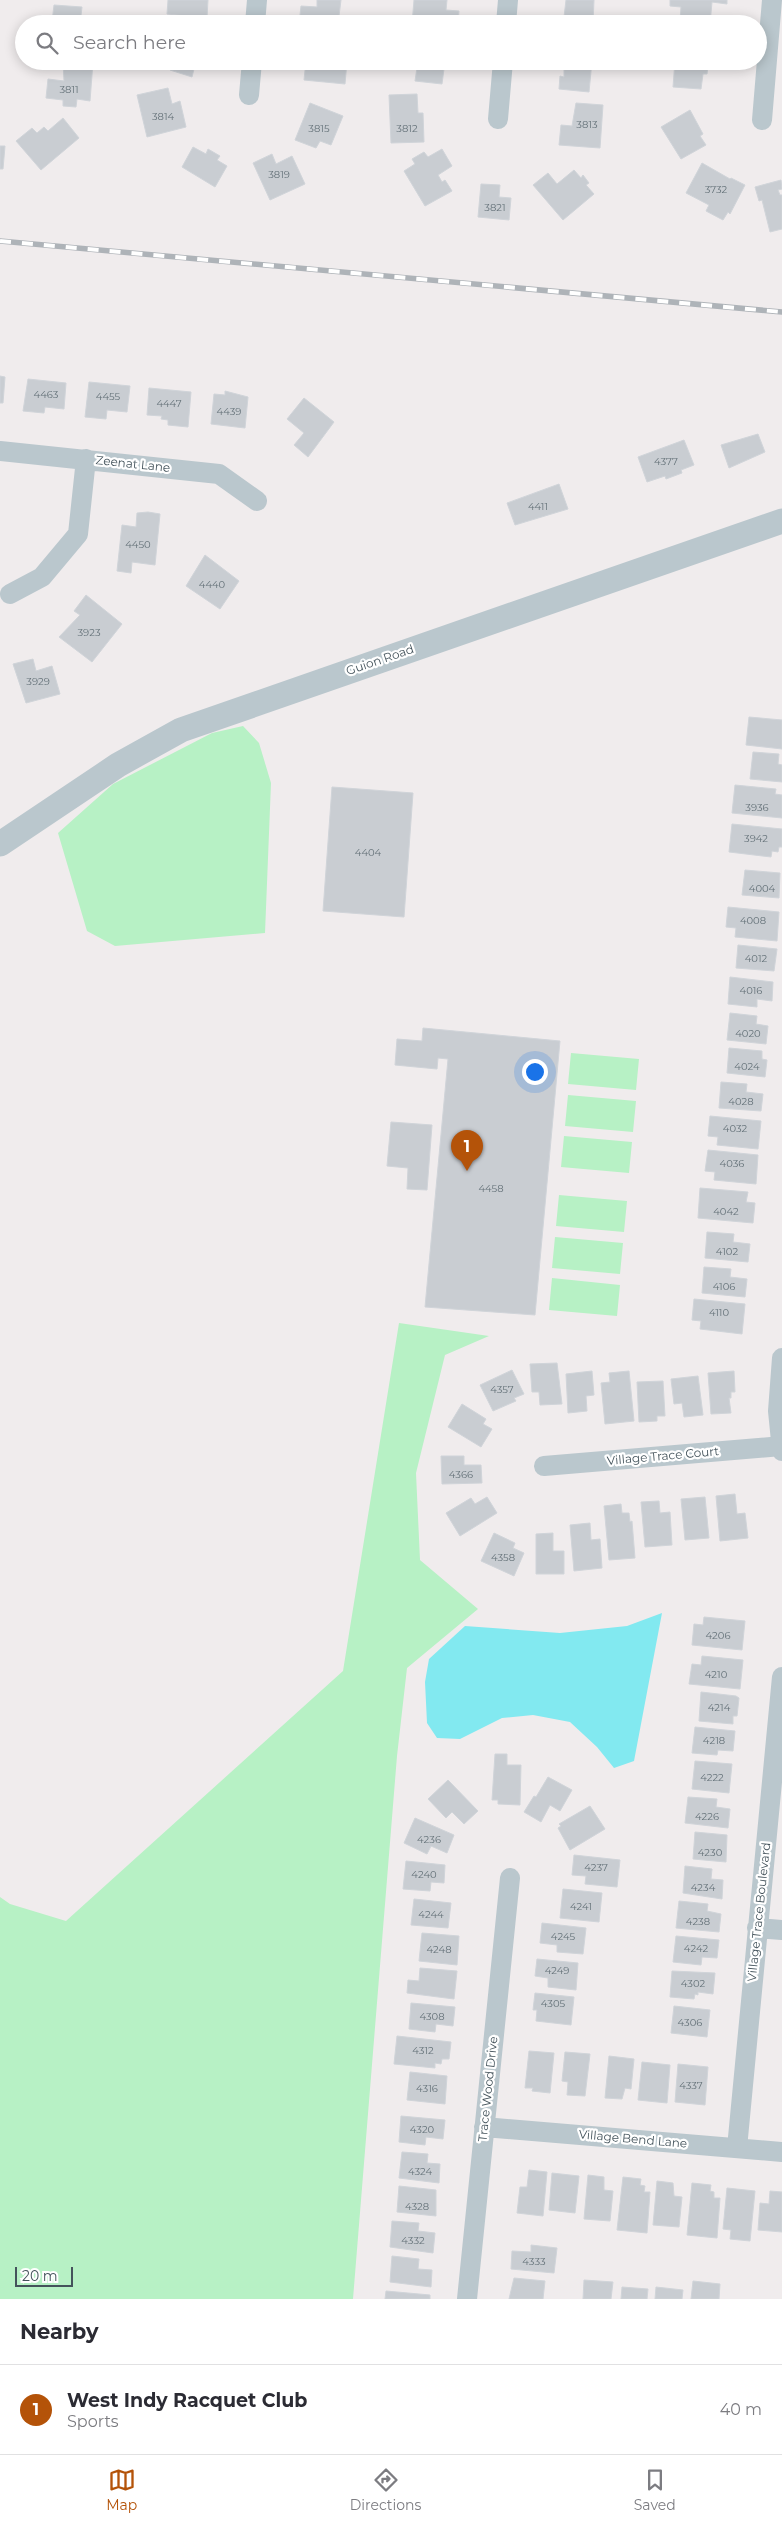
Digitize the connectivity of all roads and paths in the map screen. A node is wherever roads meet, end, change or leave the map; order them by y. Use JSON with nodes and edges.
{"nodes":[{"id":1,"x":257,"y":0,"type":"edge"},
{"id":2,"x":508,"y":0,"type":"edge"},
{"id":3,"x":772,"y":0,"type":"edge"},
{"id":4,"x":256,"y":15,"type":"edge"},
{"id":5,"x":507,"y":15,"type":"edge"},
{"id":6,"x":767,"y":60,"type":"edge"},
{"id":7,"x":251,"y":70,"type":"edge"},
{"id":8,"x":502,"y":70,"type":"edge"},
{"id":9,"x":766,"y":70,"type":"edge"},
{"id":10,"x":249,"y":95,"type":"dead end"},
{"id":11,"x":498,"y":119,"type":"dead end"},
{"id":12,"x":762,"y":120,"type":"dead end"},
{"id":13,"x":0,"y":451,"type":"edge"},
{"id":14,"x":86,"y":459,"type":"junction"},
{"id":15,"x":257,"y":501,"type":"dead end"},
{"id":16,"x":782,"y":522,"type":"edge"},
{"id":17,"x":10,"y":594,"type":"dead end"},
{"id":18,"x":0,"y":844,"type":"edge"},
{"id":19,"x":782,"y":1358,"type":"edge"},
{"id":20,"x":782,"y":1446,"type":"edge"},
{"id":21,"x":782,"y":1451,"type":"edge"},
{"id":22,"x":544,"y":1466,"type":"dead end"},
{"id":23,"x":782,"y":1677,"type":"edge"},
{"id":24,"x":781,"y":1714,"type":"edge"},
{"id":25,"x":510,"y":1878,"type":"dead end"},
{"id":26,"x":757,"y":1928,"type":"junction"},
{"id":27,"x":782,"y":1930,"type":"edge"},
{"id":28,"x":484,"y":2127,"type":"junction"},
{"id":29,"x":736,"y":2148,"type":"junction"},
{"id":30,"x":782,"y":2152,"type":"edge"},
{"id":31,"x":467,"y":2299,"type":"edge"}],
"edges":[{"from":1,"to":4,"type":"street"},
{"from":2,"to":5,"type":"street"},
{"from":3,"to":6,"type":"street"},
{"from":7,"to":10,"type":"street"},
{"from":8,"to":11,"type":"street"},
{"from":9,"to":12,"type":"street"},
{"from":13,"to":14,"type":"street","name":"Zeenat Lane"},
{"from":14,"to":15,"type":"street","name":"Zeenat Lane"},
{"from":14,"to":17,"type":"street"},
{"from":16,"to":18,"type":"street","name":"Guion Road"},
{"from":19,"to":20,"type":"street"},
{"from":20,"to":21,"type":"street"},
{"from":20,"to":22,"type":"street","name":"Village Trace Court"},
{"from":23,"to":24,"type":"street","name":"Village Trace Boulevard"},
{"from":24,"to":26,"type":"street","name":"Village Trace Boulevard"},
{"from":25,"to":28,"type":"street","name":"Trace Wood Drive"},
{"from":26,"to":27,"type":"street"},
{"from":26,"to":29,"type":"street","name":"Village Trace Boulevard"},
{"from":28,"to":29,"type":"street","name":"Village Bend Lane"},
{"from":28,"to":31,"type":"street","name":"Trace Wood Drive"},
{"from":29,"to":30,"type":"street","name":"Village Bend Lane"}]}
